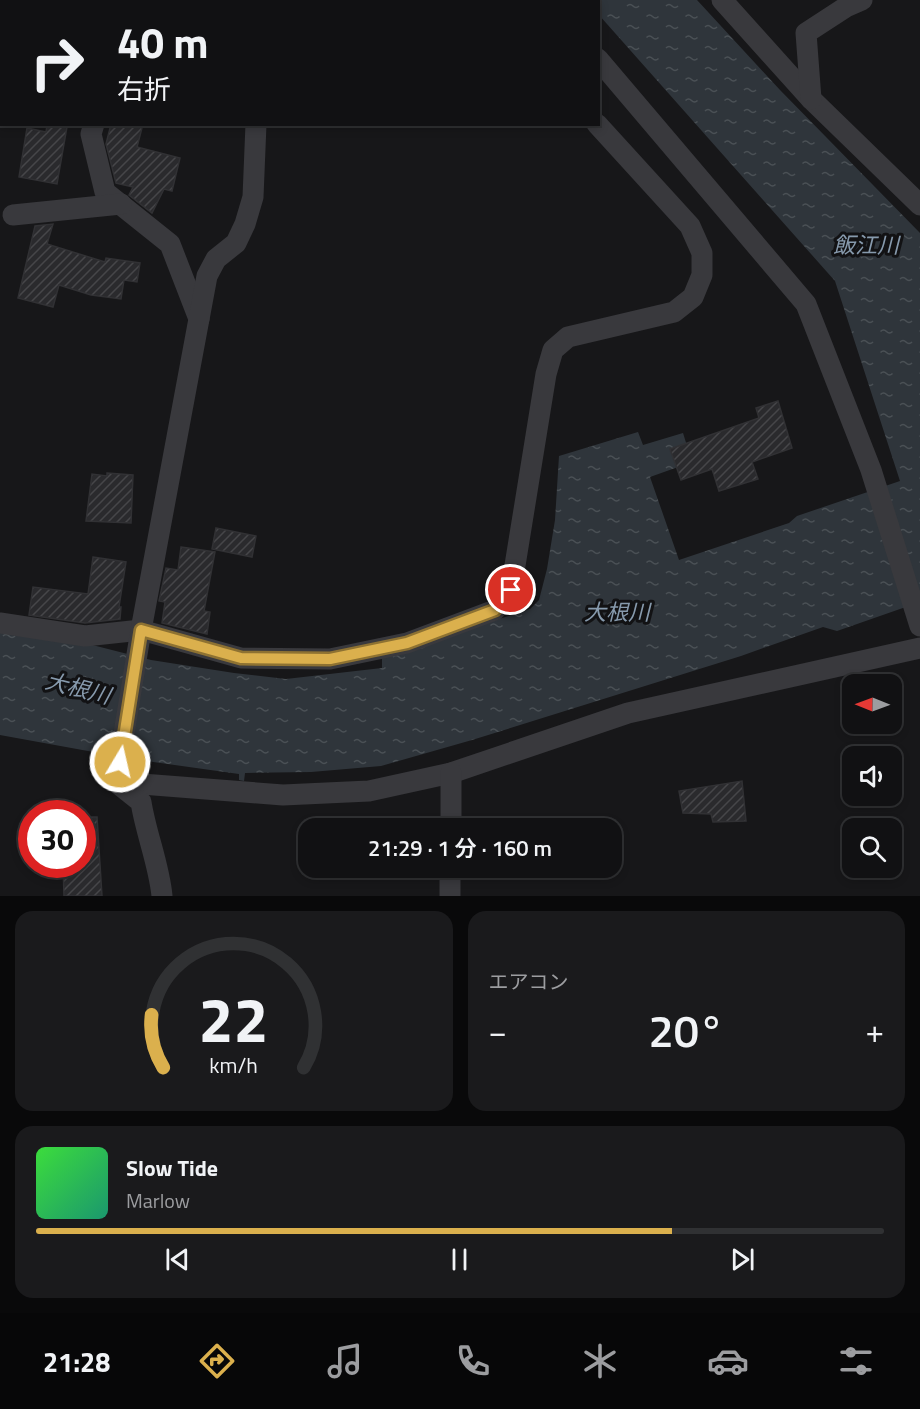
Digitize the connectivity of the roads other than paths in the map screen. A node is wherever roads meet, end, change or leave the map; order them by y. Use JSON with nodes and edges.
{"nodes":[{"id":1,"x":722,"y":0,"type":"edge"},
{"id":2,"x":862,"y":0,"type":"edge"},
{"id":3,"x":600,"y":61,"type":"edge"},
{"id":4,"x":811,"y":99,"type":"junction"},
{"id":5,"x":93,"y":126,"type":"edge"},
{"id":6,"x":256,"y":126,"type":"edge"},
{"id":7,"x":599,"y":126,"type":"edge"},
{"id":8,"x":121,"y":204,"type":"junction"},
{"id":9,"x":920,"y":205,"type":"edge"},
{"id":10,"x":13,"y":215,"type":"dead end"},
{"id":11,"x":200,"y":319,"type":"junction"},
{"id":12,"x":0,"y":623,"type":"edge"},
{"id":13,"x":920,"y":626,"type":"edge"},
{"id":14,"x":140,"y":634,"type":"junction"},
{"id":15,"x":920,"y":648,"type":"edge"},
{"id":16,"x":118,"y":772,"type":"junction"},
{"id":17,"x":451,"y":773,"type":"junction"},
{"id":18,"x":451,"y":818,"type":"edge"},
{"id":19,"x":450,"y":878,"type":"edge"},
{"id":20,"x":162,"y":896,"type":"edge"},
{"id":21,"x":450,"y":896,"type":"edge"}],
"edges":[{"from":1,"to":4,"type":"street"},
{"from":2,"to":4,"type":"street"},
{"from":3,"to":13,"type":"street"},
{"from":4,"to":9,"type":"street"},
{"from":5,"to":8,"type":"street"},
{"from":6,"to":11,"type":"street"},
{"from":7,"to":14,"type":"street"},
{"from":8,"to":10,"type":"street"},
{"from":8,"to":11,"type":"street"},
{"from":11,"to":14,"type":"street"},
{"from":12,"to":14,"type":"street"},
{"from":14,"to":16,"type":"street"},
{"from":15,"to":17,"type":"street"},
{"from":16,"to":17,"type":"street"},
{"from":16,"to":20,"type":"street"},
{"from":17,"to":18,"type":"street"},
{"from":19,"to":21,"type":"street"}]}
